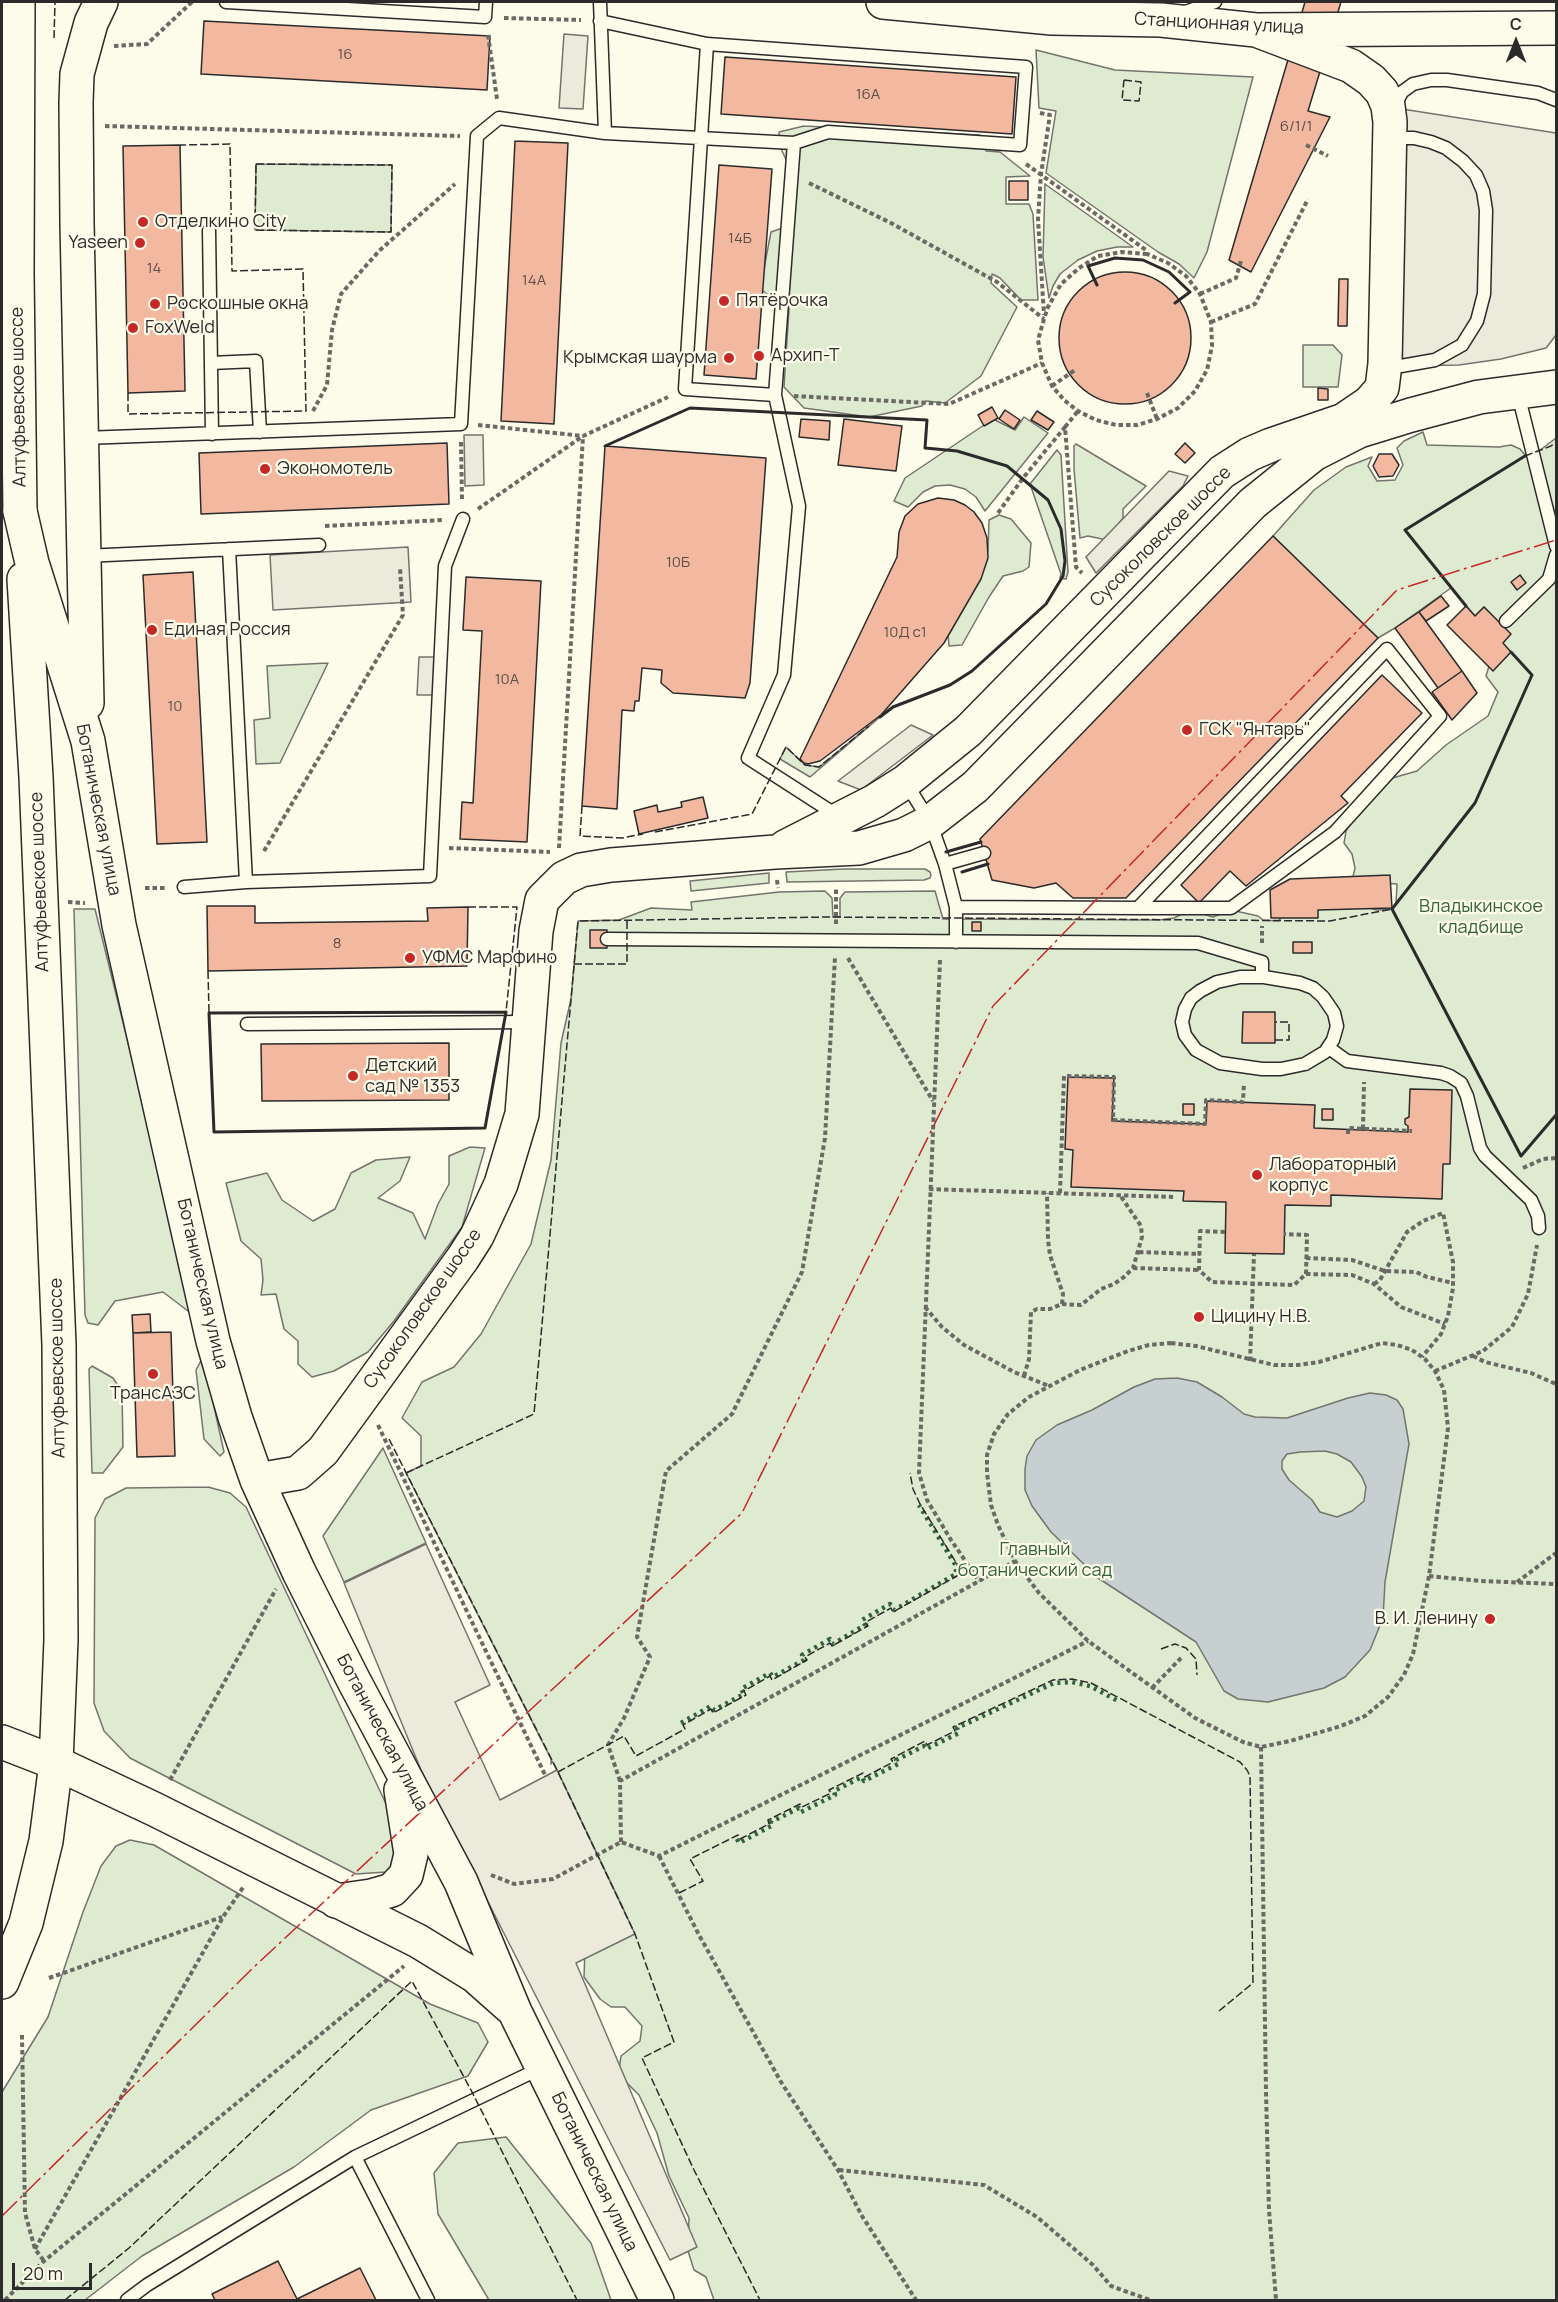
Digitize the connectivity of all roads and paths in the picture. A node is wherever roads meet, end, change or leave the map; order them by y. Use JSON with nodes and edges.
{"nodes":[{"id":1,"x":18,"y":2,"type":"edge"},
{"id":2,"x":101,"y":2,"type":"edge"},
{"id":3,"x":192,"y":2,"type":"edge"},
{"id":4,"x":226,"y":2,"type":"edge"},
{"id":5,"x":486,"y":2,"type":"edge"},
{"id":6,"x":600,"y":2,"type":"edge"},
{"id":7,"x":883,"y":2,"type":"edge"},
{"id":8,"x":1215,"y":2,"type":"edge"},
{"id":9,"x":1140,"y":16,"type":"junction"},
{"id":10,"x":485,"y":17,"type":"junction"},
{"id":11,"x":600,"y":21,"type":"junction"},
{"id":12,"x":1557,"y":28,"type":"edge"},
{"id":13,"x":1256,"y":30,"type":"junction"},
{"id":14,"x":707,"y":44,"type":"junction"},
{"id":15,"x":110,"y":46,"type":"dead end"},
{"id":16,"x":1538,"y":93,"type":"junction"},
{"id":17,"x":1557,"y":94,"type":"edge"},
{"id":18,"x":1557,"y":100,"type":"edge"},
{"id":19,"x":1023,"y":109,"type":"junction"},
{"id":20,"x":499,"y":118,"type":"junction"},
{"id":21,"x":104,"y":126,"type":"dead end"},
{"id":22,"x":1390,"y":130,"type":"junction"},
{"id":23,"x":605,"y":133,"type":"junction"},
{"id":24,"x":477,"y":136,"type":"junction"},
{"id":25,"x":702,"y":137,"type":"junction"},
{"id":26,"x":794,"y":143,"type":"junction"},
{"id":27,"x":995,"y":143,"type":"junction"},
{"id":28,"x":1306,"y":145,"type":"dead end"},
{"id":29,"x":1328,"y":156,"type":"dead end"},
{"id":30,"x":476,"y":165,"type":"junction"},
{"id":31,"x":1041,"y":174,"type":"junction"},
{"id":32,"x":792,"y":175,"type":"junction"},
{"id":33,"x":1308,"y":199,"type":"dead end"},
{"id":34,"x":209,"y":230,"type":"dead end"},
{"id":35,"x":1147,"y":254,"type":"junction"},
{"id":36,"x":1241,"y":261,"type":"dead end"},
{"id":37,"x":1200,"y":294,"type":"junction"},
{"id":38,"x":1044,"y":319,"type":"junction"},
{"id":39,"x":1211,"y":322,"type":"junction"},
{"id":40,"x":211,"y":363,"type":"junction"},
{"id":41,"x":1042,"y":363,"type":"junction"},
{"id":42,"x":1385,"y":364,"type":"junction"},
{"id":43,"x":1075,"y":370,"type":"dead end"},
{"id":44,"x":1557,"y":384,"type":"edge"},
{"id":45,"x":1052,"y":386,"type":"junction"},
{"id":46,"x":685,"y":389,"type":"junction"},
{"id":47,"x":1517,"y":391,"type":"junction"},
{"id":48,"x":1147,"y":393,"type":"dead end"},
{"id":49,"x":775,"y":395,"type":"junction"},
{"id":50,"x":1438,"y":408,"type":"junction"},
{"id":51,"x":1078,"y":411,"type":"junction"},
{"id":52,"x":1157,"y":419,"type":"junction"},
{"id":53,"x":461,"y":424,"type":"junction"},
{"id":54,"x":1065,"y":427,"type":"junction"},
{"id":55,"x":303,"y":430,"type":"junction"},
{"id":56,"x":260,"y":432,"type":"junction"},
{"id":57,"x":212,"y":434,"type":"junction"},
{"id":58,"x":583,"y":436,"type":"junction"},
{"id":59,"x":83,"y":438,"type":"junction"},
{"id":60,"x":1222,"y":472,"type":"junction"},
{"id":61,"x":1253,"y":503,"type":"junction"},
{"id":62,"x":20,"y":511,"type":"junction"},
{"id":63,"x":998,"y":513,"type":"dead end"},
{"id":64,"x":463,"y":519,"type":"junction"},
{"id":65,"x":319,"y":545,"type":"joint"},
{"id":66,"x":1557,"y":546,"type":"edge"},
{"id":67,"x":229,"y":549,"type":"junction"},
{"id":68,"x":1557,"y":555,"type":"edge"},
{"id":69,"x":85,"y":556,"type":"junction"},
{"id":70,"x":400,"y":568,"type":"dead end"},
{"id":71,"x":1089,"y":580,"type":"dead end"},
{"id":72,"x":1506,"y":621,"type":"dead end"},
{"id":73,"x":59,"y":647,"type":"junction"},
{"id":74,"x":88,"y":741,"type":"junction"},
{"id":75,"x":36,"y":777,"type":"junction"},
{"id":76,"x":905,"y":782,"type":"junction"},
{"id":77,"x":841,"y":818,"type":"junction"},
{"id":78,"x":930,"y":822,"type":"junction"},
{"id":79,"x":432,"y":848,"type":"junction"},
{"id":80,"x":775,"y":852,"type":"junction"},
{"id":81,"x":984,"y":853,"type":"dead end"},
{"id":82,"x":945,"y":864,"type":"junction"},
{"id":83,"x":246,"y":882,"type":"junction"},
{"id":84,"x":836,"y":886,"type":"dead end"},
{"id":85,"x":184,"y":887,"type":"dead end"},
{"id":86,"x":68,"y":902,"type":"dead end"},
{"id":87,"x":87,"y":903,"type":"dead end"},
{"id":88,"x":956,"y":907,"type":"junction"},
{"id":89,"x":1138,"y":908,"type":"junction"},
{"id":90,"x":607,"y":939,"type":"dead end"},
{"id":91,"x":836,"y":939,"type":"junction"},
{"id":92,"x":940,"y":941,"type":"junction"},
{"id":93,"x":956,"y":942,"type":"junction"},
{"id":94,"x":1262,"y":977,"type":"junction"},
{"id":95,"x":529,"y":1022,"type":"junction"},
{"id":96,"x":247,"y":1024,"type":"dead end"},
{"id":97,"x":1329,"y":1048,"type":"junction"},
{"id":98,"x":1365,"y":1064,"type":"junction"},
{"id":99,"x":1244,"y":1068,"type":"junction"},
{"id":100,"x":934,"y":1102,"type":"junction"},
{"id":101,"x":1362,"y":1129,"type":"junction"},
{"id":102,"x":1412,"y":1131,"type":"dead end"},
{"id":103,"x":1348,"y":1134,"type":"dead end"},
{"id":104,"x":1557,"y":1158,"type":"edge"},
{"id":105,"x":1506,"y":1175,"type":"junction"},
{"id":106,"x":929,"y":1189,"type":"junction"},
{"id":107,"x":1047,"y":1193,"type":"junction"},
{"id":108,"x":1060,"y":1193,"type":"junction"},
{"id":109,"x":1120,"y":1195,"type":"junction"},
{"id":110,"x":1173,"y":1197,"type":"dead end"},
{"id":111,"x":1539,"y":1228,"type":"joint"},
{"id":112,"x":1225,"y":1232,"type":"dead end"},
{"id":113,"x":1284,"y":1234,"type":"dead end"},
{"id":114,"x":1139,"y":1252,"type":"junction"},
{"id":115,"x":1200,"y":1254,"type":"junction"},
{"id":116,"x":1254,"y":1254,"type":"dead end"},
{"id":117,"x":1306,"y":1258,"type":"junction"},
{"id":118,"x":1133,"y":1268,"type":"junction"},
{"id":119,"x":1199,"y":1270,"type":"junction"},
{"id":120,"x":1385,"y":1271,"type":"junction"},
{"id":121,"x":1306,"y":1274,"type":"junction"},
{"id":122,"x":1253,"y":1283,"type":"junction"},
{"id":123,"x":1453,"y":1283,"type":"junction"},
{"id":124,"x":1374,"y":1284,"type":"junction"},
{"id":125,"x":1062,"y":1304,"type":"junction"},
{"id":126,"x":925,"y":1306,"type":"junction"},
{"id":127,"x":1445,"y":1324,"type":"junction"},
{"id":128,"x":1473,"y":1356,"type":"junction"},
{"id":129,"x":1422,"y":1357,"type":"junction"},
{"id":130,"x":1250,"y":1361,"type":"junction"},
{"id":131,"x":1435,"y":1371,"type":"junction"},
{"id":132,"x":1024,"y":1376,"type":"junction"},
{"id":133,"x":1557,"y":1384,"type":"edge"},
{"id":134,"x":1049,"y":1386,"type":"junction"},
{"id":135,"x":377,"y":1424,"type":"dead end"},
{"id":136,"x":256,"y":1480,"type":"junction"},
{"id":137,"x":1557,"y":1553,"type":"edge"},
{"id":138,"x":1015,"y":1561,"type":"junction"},
{"id":139,"x":1429,"y":1576,"type":"junction"},
{"id":140,"x":980,"y":1581,"type":"junction"},
{"id":141,"x":1517,"y":1582,"type":"junction"},
{"id":142,"x":1557,"y":1584,"type":"edge"},
{"id":143,"x":276,"y":1588,"type":"dead end"},
{"id":144,"x":1088,"y":1641,"type":"junction"},
{"id":145,"x":1181,"y":1658,"type":"dead end"},
{"id":146,"x":1152,"y":1688,"type":"junction"},
{"id":147,"x":2,"y":1742,"type":"edge"},
{"id":148,"x":1261,"y":1747,"type":"junction"},
{"id":149,"x":396,"y":1762,"type":"junction"},
{"id":150,"x":56,"y":1763,"type":"junction"},
{"id":151,"x":546,"y":1777,"type":"dead end"},
{"id":152,"x":170,"y":1780,"type":"dead end"},
{"id":153,"x":620,"y":1781,"type":"junction"},
{"id":154,"x":621,"y":1842,"type":"junction"},
{"id":155,"x":659,"y":1856,"type":"junction"},
{"id":156,"x":488,"y":1874,"type":"dead end"},
{"id":157,"x":244,"y":1885,"type":"dead end"},
{"id":158,"x":336,"y":1901,"type":"junction"},
{"id":159,"x":223,"y":1917,"type":"junction"},
{"id":160,"x":404,"y":1966,"type":"dead end"},
{"id":161,"x":49,"y":1977,"type":"dead end"},
{"id":162,"x":2,"y":1982,"type":"edge"},
{"id":163,"x":515,"y":2012,"type":"junction"},
{"id":164,"x":22,"y":2035,"type":"dead end"},
{"id":165,"x":543,"y":2067,"type":"junction"},
{"id":166,"x":356,"y":2157,"type":"junction"},
{"id":167,"x":838,"y":2170,"type":"junction"},
{"id":168,"x":35,"y":2249,"type":"junction"},
{"id":169,"x":44,"y":2261,"type":"junction"},
{"id":170,"x":5,"y":2301,"type":"edge"},
{"id":171,"x":127,"y":2301,"type":"edge"},
{"id":172,"x":428,"y":2301,"type":"edge"},
{"id":173,"x":657,"y":2301,"type":"edge"},
{"id":174,"x":916,"y":2301,"type":"edge"},
{"id":175,"x":1150,"y":2301,"type":"edge"},
{"id":176,"x":1276,"y":2301,"type":"edge"}],
"edges":[{"from":1,"to":62,"type":"main road","name":"Алтуфьевское шоссе"},
{"from":2,"to":59,"type":"main road"},
{"from":3,"to":15,"type":"path"},
{"from":4,"to":10,"type":"lane"},
{"from":5,"to":10,"type":"lane"},
{"from":6,"to":11,"type":"lane"},
{"from":7,"to":9,"type":"main road","name":"Станционная улица"},
{"from":8,"to":9,"type":"lane"},
{"from":9,"to":13,"type":"main road","name":"Станционная улица"},
{"from":10,"to":11,"type":"path"},
{"from":10,"to":20,"type":"path"},
{"from":11,"to":14,"type":"lane"},
{"from":11,"to":23,"type":"lane"},
{"from":12,"to":13,"type":"main road","name":"Станционная улица"},
{"from":13,"to":22,"type":"main road","name":"Сусоколовское шоссе"},
{"from":14,"to":19,"type":"lane"},
{"from":14,"to":25,"type":"lane"},
{"from":16,"to":17,"type":"lane"},
{"from":16,"to":18,"type":"lane"},
{"from":16,"to":22,"type":"lane"},
{"from":19,"to":27,"type":"lane"},
{"from":19,"to":31,"type":"path"},
{"from":20,"to":23,"type":"lane"},
{"from":20,"to":24,"type":"lane"},
{"from":21,"to":24,"type":"path"},
{"from":22,"to":42,"type":"main road","name":"Сусоколовское шоссе"},
{"from":22,"to":42,"type":"lane"},
{"from":23,"to":25,"type":"lane"},
{"from":24,"to":30,"type":"lane"},
{"from":25,"to":26,"type":"lane"},
{"from":25,"to":46,"type":"lane"},
{"from":26,"to":27,"type":"lane"},
{"from":26,"to":32,"type":"lane"},
{"from":27,"to":31,"type":"path"},
{"from":28,"to":29,"type":"path"},
{"from":30,"to":53,"type":"lane"},
{"from":30,"to":55,"type":"path"},
{"from":31,"to":35,"type":"path"},
{"from":31,"to":38,"type":"path"},
{"from":32,"to":38,"type":"path"},
{"from":32,"to":49,"type":"lane"},
{"from":33,"to":39,"type":"path"},
{"from":34,"to":40,"type":"lane"},
{"from":35,"to":37,"type":"path"},
{"from":35,"to":38,"type":"path"},
{"from":36,"to":37,"type":"path"},
{"from":37,"to":39,"type":"path"},
{"from":38,"to":41,"type":"path"},
{"from":39,"to":52,"type":"path"},
{"from":40,"to":56,"type":"lane"},
{"from":40,"to":57,"type":"lane"},
{"from":41,"to":45,"type":"path"},
{"from":41,"to":49,"type":"path"},
{"from":42,"to":50,"type":"main road"},
{"from":42,"to":60,"type":"main road","name":"Сусоколовское шоссе"},
{"from":43,"to":45,"type":"path"},
{"from":44,"to":47,"type":"main road","name":"Сусоколовское шоссе"},
{"from":45,"to":51,"type":"path"},
{"from":46,"to":49,"type":"lane"},
{"from":46,"to":58,"type":"path"},
{"from":47,"to":50,"type":"main road","name":"Сусоколовское шоссе"},
{"from":47,"to":66,"type":"lane"},
{"from":48,"to":52,"type":"path"},
{"from":49,"to":77,"type":"lane"},
{"from":50,"to":61,"type":"main road","name":"Сусоколовское шоссе"},
{"from":51,"to":52,"type":"path"},
{"from":51,"to":54,"type":"path"},
{"from":53,"to":55,"type":"lane"},
{"from":53,"to":58,"type":"path"},
{"from":53,"to":64,"type":"path"},
{"from":54,"to":63,"type":"path"},
{"from":54,"to":71,"type":"path"},
{"from":55,"to":56,"type":"lane"},
{"from":56,"to":57,"type":"lane"},
{"from":57,"to":59,"type":"lane"},
{"from":58,"to":64,"type":"path"},
{"from":58,"to":79,"type":"path"},
{"from":59,"to":69,"type":"main road"},
{"from":60,"to":61,"type":"main road"},
{"from":60,"to":76,"type":"main road","name":"Сусоколовское шоссе"},
{"from":61,"to":78,"type":"main road","name":"Сусоколовское шоссе"},
{"from":62,"to":73,"type":"main road","name":"Ботаническая улица"},
{"from":62,"to":75,"type":"main road","name":"Алтуфьевское шоссе"},
{"from":64,"to":65,"type":"path"},
{"from":64,"to":79,"type":"lane"},
{"from":65,"to":67,"type":"lane"},
{"from":67,"to":69,"type":"lane"},
{"from":67,"to":83,"type":"lane"},
{"from":68,"to":72,"type":"lane"},
{"from":69,"to":73,"type":"main road"},
{"from":69,"to":74,"type":"main road"},
{"from":70,"to":83,"type":"path"},
{"from":73,"to":74,"type":"main road","name":"Ботаническая улица"},
{"from":73,"to":75,"type":"main road"},
{"from":74,"to":136,"type":"main road","name":"Ботаническая улица"},
{"from":75,"to":150,"type":"main road","name":"Алтуфьевское шоссе"},
{"from":76,"to":77,"type":"main road","name":"Сусоколовское шоссе"},
{"from":76,"to":78,"type":"lane"},
{"from":77,"to":80,"type":"main road","name":"Сусоколовское шоссе"},
{"from":78,"to":80,"type":"main road","name":"Сусоколовское шоссе"},
{"from":78,"to":82,"type":"lane"},
{"from":79,"to":83,"type":"lane"},
{"from":80,"to":95,"type":"main road","name":"Сусоколовское шоссе"},
{"from":81,"to":82,"type":"lane"},
{"from":82,"to":88,"type":"lane"},
{"from":83,"to":85,"type":"lane"},
{"from":84,"to":91,"type":"path"},
{"from":86,"to":87,"type":"path"},
{"from":88,"to":89,"type":"lane"},
{"from":88,"to":93,"type":"lane"},
{"from":89,"to":89,"type":"lane"},
{"from":90,"to":91,"type":"lane"},
{"from":91,"to":92,"type":"lane"},
{"from":91,"to":100,"type":"path"},
{"from":91,"to":153,"type":"path"},
{"from":92,"to":93,"type":"lane"},
{"from":92,"to":100,"type":"path"},
{"from":93,"to":94,"type":"lane"},
{"from":94,"to":97,"type":"lane"},
{"from":94,"to":99,"type":"lane"},
{"from":95,"to":96,"type":"lane"},
{"from":95,"to":136,"type":"main road","name":"Сусоколовское шоссе"},
{"from":97,"to":98,"type":"lane"},
{"from":97,"to":99,"type":"lane"},
{"from":98,"to":101,"type":"path"},
{"from":98,"to":105,"type":"lane"},
{"from":99,"to":108,"type":"path"},
{"from":100,"to":106,"type":"path"},
{"from":101,"to":102,"type":"path"},
{"from":101,"to":103,"type":"path"},
{"from":104,"to":105,"type":"path"},
{"from":105,"to":111,"type":"lane"},
{"from":106,"to":107,"type":"path"},
{"from":106,"to":126,"type":"path"},
{"from":107,"to":108,"type":"path"},
{"from":107,"to":125,"type":"path"},
{"from":108,"to":109,"type":"path"},
{"from":109,"to":110,"type":"path"},
{"from":109,"to":114,"type":"path"},
{"from":111,"to":128,"type":"path"},
{"from":112,"to":115,"type":"path"},
{"from":113,"to":117,"type":"path"},
{"from":114,"to":115,"type":"path"},
{"from":114,"to":118,"type":"path"},
{"from":115,"to":119,"type":"path"},
{"from":116,"to":122,"type":"path"},
{"from":117,"to":120,"type":"path"},
{"from":117,"to":121,"type":"path"},
{"from":118,"to":119,"type":"path"},
{"from":118,"to":125,"type":"path"},
{"from":119,"to":122,"type":"path"},
{"from":120,"to":123,"type":"path"},
{"from":120,"to":123,"type":"path"},
{"from":120,"to":124,"type":"path"},
{"from":121,"to":122,"type":"path"},
{"from":121,"to":124,"type":"path"},
{"from":122,"to":130,"type":"path"},
{"from":123,"to":127,"type":"path"},
{"from":124,"to":127,"type":"path"},
{"from":125,"to":132,"type":"path"},
{"from":126,"to":132,"type":"path"},
{"from":126,"to":140,"type":"path"},
{"from":127,"to":129,"type":"path"},
{"from":128,"to":131,"type":"path"},
{"from":128,"to":133,"type":"path"},
{"from":129,"to":130,"type":"path"},
{"from":129,"to":131,"type":"path"},
{"from":130,"to":134,"type":"path"},
{"from":131,"to":139,"type":"path"},
{"from":132,"to":134,"type":"path"},
{"from":134,"to":138,"type":"path"},
{"from":135,"to":151,"type":"path"},
{"from":136,"to":149,"type":"main road","name":"Ботаническая улица"},
{"from":137,"to":141,"type":"path"},
{"from":138,"to":140,"type":"path"},
{"from":138,"to":144,"type":"path"},
{"from":139,"to":141,"type":"path"},
{"from":139,"to":148,"type":"path"},
{"from":140,"to":153,"type":"path"},
{"from":141,"to":142,"type":"path"},
{"from":143,"to":152,"type":"path"},
{"from":144,"to":146,"type":"path"},
{"from":144,"to":155,"type":"path"},
{"from":145,"to":146,"type":"path"},
{"from":146,"to":148,"type":"path"},
{"from":147,"to":150,"type":"main road","name":"Ботаническая улица"},
{"from":148,"to":176,"type":"path"},
{"from":149,"to":158,"type":"main road"},
{"from":149,"to":163,"type":"main road","name":"Ботаническая улица"},
{"from":150,"to":158,"type":"main road","name":"Ботаническая улица"},
{"from":150,"to":162,"type":"main road","name":"Алтуфьевское шоссе"},
{"from":153,"to":154,"type":"path"},
{"from":154,"to":155,"type":"path"},
{"from":154,"to":156,"type":"path"},
{"from":155,"to":167,"type":"path"},
{"from":157,"to":159,"type":"path"},
{"from":158,"to":163,"type":"main road","name":"Ботаническая улица"},
{"from":159,"to":161,"type":"path"},
{"from":159,"to":168,"type":"path"},
{"from":160,"to":169,"type":"path"},
{"from":163,"to":165,"type":"main road","name":"Ботаническая улица"},
{"from":164,"to":168,"type":"path"},
{"from":165,"to":166,"type":"lane"},
{"from":165,"to":173,"type":"main road","name":"Ботаническая улица"},
{"from":166,"to":171,"type":"lane"},
{"from":166,"to":172,"type":"lane"},
{"from":167,"to":174,"type":"path"},
{"from":167,"to":175,"type":"path"},
{"from":168,"to":169,"type":"path"},
{"from":169,"to":170,"type":"path"}]}
